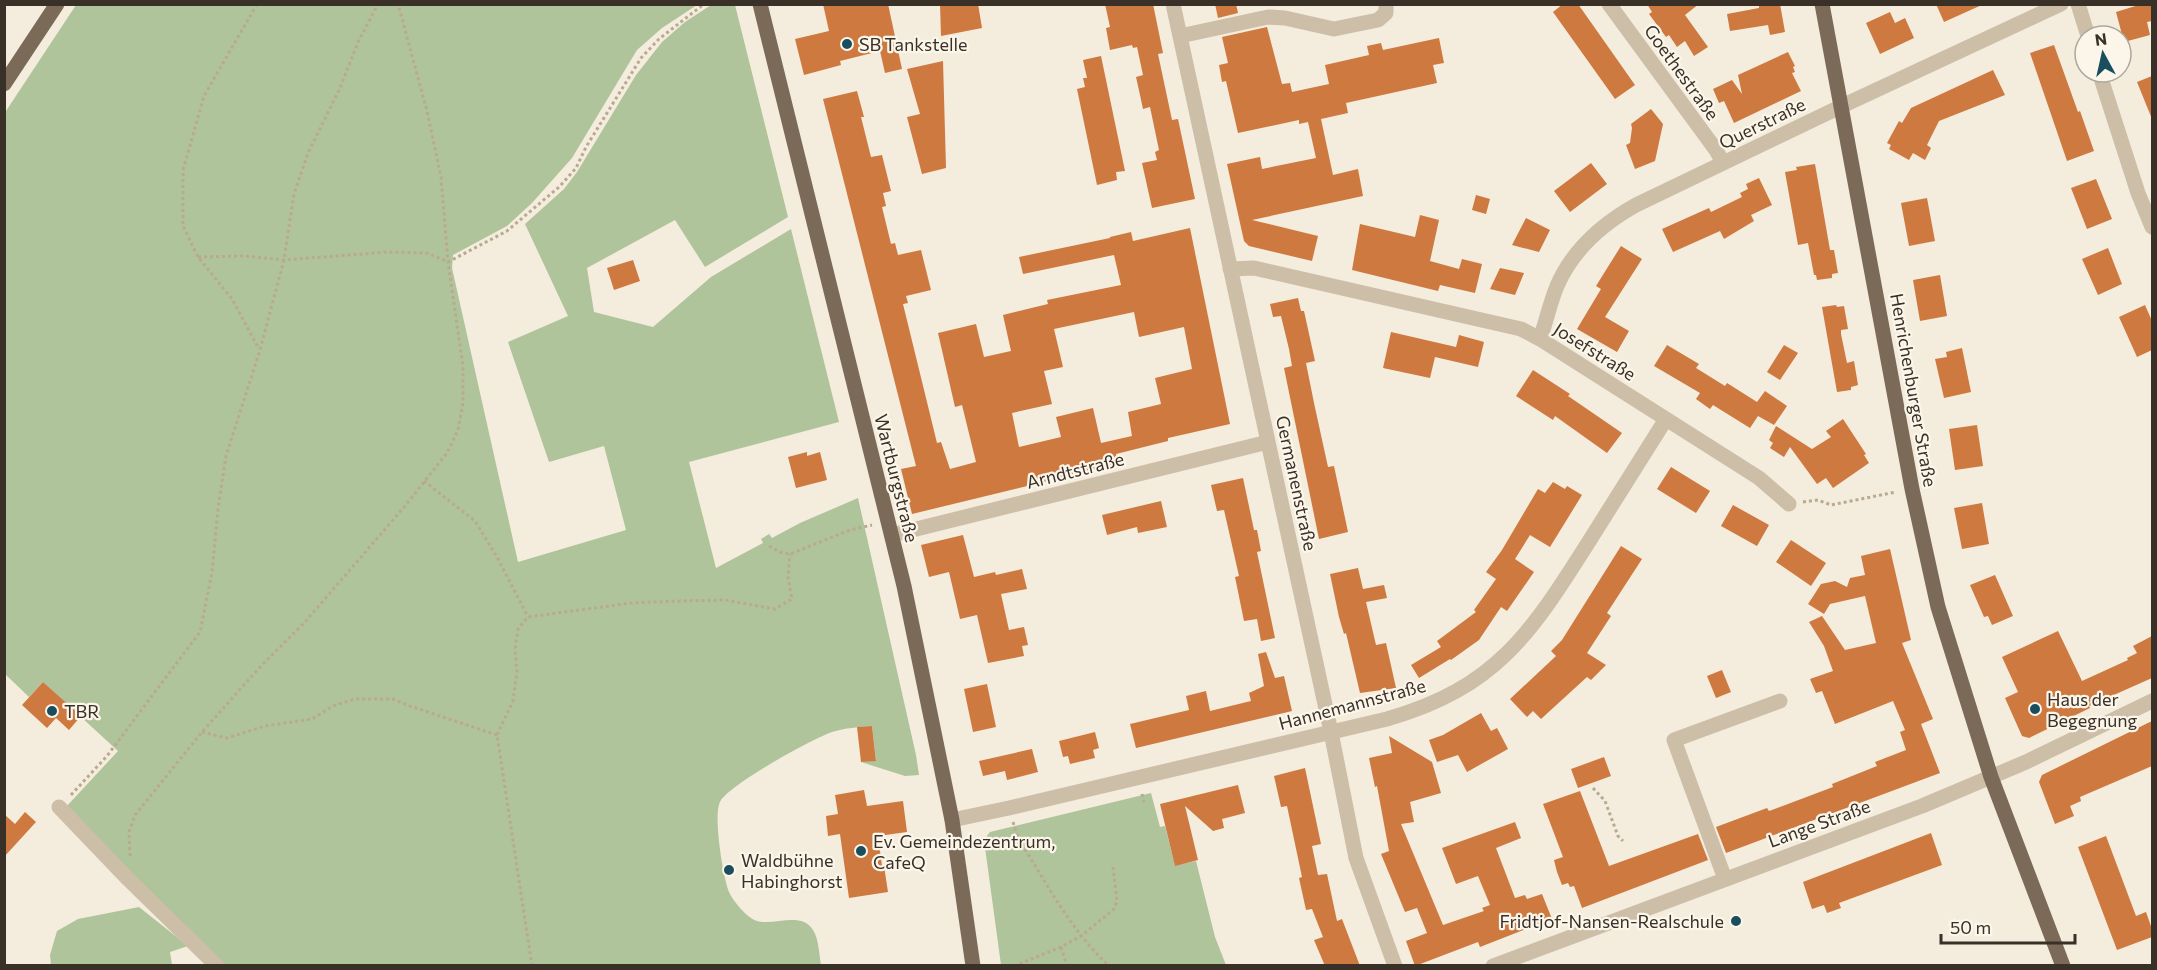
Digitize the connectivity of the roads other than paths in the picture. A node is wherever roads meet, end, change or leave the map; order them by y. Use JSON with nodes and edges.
{"nodes":[{"id":1,"x":57,"y":4,"type":"edge"},
{"id":2,"x":760,"y":4,"type":"edge"},
{"id":3,"x":1173,"y":4,"type":"edge"},
{"id":4,"x":1386,"y":4,"type":"edge"},
{"id":5,"x":1609,"y":4,"type":"edge"},
{"id":6,"x":1822,"y":4,"type":"edge"},
{"id":7,"x":2061,"y":4,"type":"edge"},
{"id":8,"x":2078,"y":4,"type":"edge"},
{"id":9,"x":2084,"y":24,"type":"edge"},
{"id":10,"x":1180,"y":36,"type":"junction"},
{"id":11,"x":4,"y":84,"type":"edge"},
{"id":12,"x":2103,"y":84,"type":"edge"},
{"id":13,"x":1842,"y":106,"type":"junction"},
{"id":14,"x":1723,"y":163,"type":"junction"},
{"id":15,"x":2152,"y":227,"type":"edge"},
{"id":16,"x":1230,"y":269,"type":"junction"},
{"id":17,"x":1540,"y":339,"type":"junction"},
{"id":18,"x":1666,"y":419,"type":"junction"},
{"id":19,"x":1268,"y":442,"type":"junction"},
{"id":20,"x":1789,"y":504,"type":"road end"},
{"id":21,"x":890,"y":528,"type":"junction"},
{"id":22,"x":1780,"y":701,"type":"dead end"},
{"id":23,"x":2152,"y":701,"type":"edge"},
{"id":24,"x":1331,"y":732,"type":"junction"},
{"id":25,"x":1991,"y":777,"type":"junction"},
{"id":26,"x":59,"y":807,"type":"road end"},
{"id":27,"x":952,"y":820,"type":"junction"},
{"id":28,"x":1725,"y":879,"type":"junction"},
{"id":29,"x":217,"y":966,"type":"edge"},
{"id":30,"x":973,"y":966,"type":"edge"},
{"id":31,"x":1395,"y":966,"type":"edge"},
{"id":32,"x":1493,"y":966,"type":"edge"},
{"id":33,"x":2063,"y":966,"type":"edge"}],
"edges":[{"from":1,"to":11,"type":"main road"},
{"from":2,"to":21,"type":"main road","name":"Wartburgstraße"},
{"from":3,"to":10,"type":"street","name":"Germanenstraße"},
{"from":4,"to":10,"type":"street"},
{"from":5,"to":14,"type":"street","name":"Goethestraße"},
{"from":6,"to":13,"type":"main road","name":"Henrichenburger Straße"},
{"from":7,"to":13,"type":"street","name":"Querstraße"},
{"from":8,"to":9,"type":"street"},
{"from":10,"to":16,"type":"street","name":"Germanenstraße"},
{"from":12,"to":15,"type":"street"},
{"from":13,"to":14,"type":"street","name":"Querstraße"},
{"from":13,"to":25,"type":"main road","name":"Henrichenburger Straße"},
{"from":14,"to":17,"type":"street","name":"Querstraße"},
{"from":16,"to":17,"type":"street","name":"Josefstraße"},
{"from":16,"to":19,"type":"street","name":"Germanenstraße"},
{"from":17,"to":18,"type":"street","name":"Josefstraße"},
{"from":18,"to":20,"type":"street","name":"Josefstraße"},
{"from":18,"to":24,"type":"street","name":"Hannemannstraße"},
{"from":19,"to":21,"type":"street","name":"Arndtstraße"},
{"from":19,"to":24,"type":"street","name":"Germanenstraße"},
{"from":21,"to":27,"type":"main road","name":"Wartburgstraße"},
{"from":22,"to":28,"type":"street"},
{"from":23,"to":25,"type":"street","name":"Lange Straße"},
{"from":24,"to":27,"type":"street","name":"Hannemannstraße"},
{"from":24,"to":31,"type":"street","name":"Germanenstraße"},
{"from":25,"to":28,"type":"street","name":"Lange Straße"},
{"from":25,"to":33,"type":"main road","name":"Henrichenburger Straße"},
{"from":26,"to":29,"type":"street"},
{"from":27,"to":30,"type":"main road","name":"Wartburgstraße"},
{"from":28,"to":32,"type":"street","name":"Lange Straße"}]}
